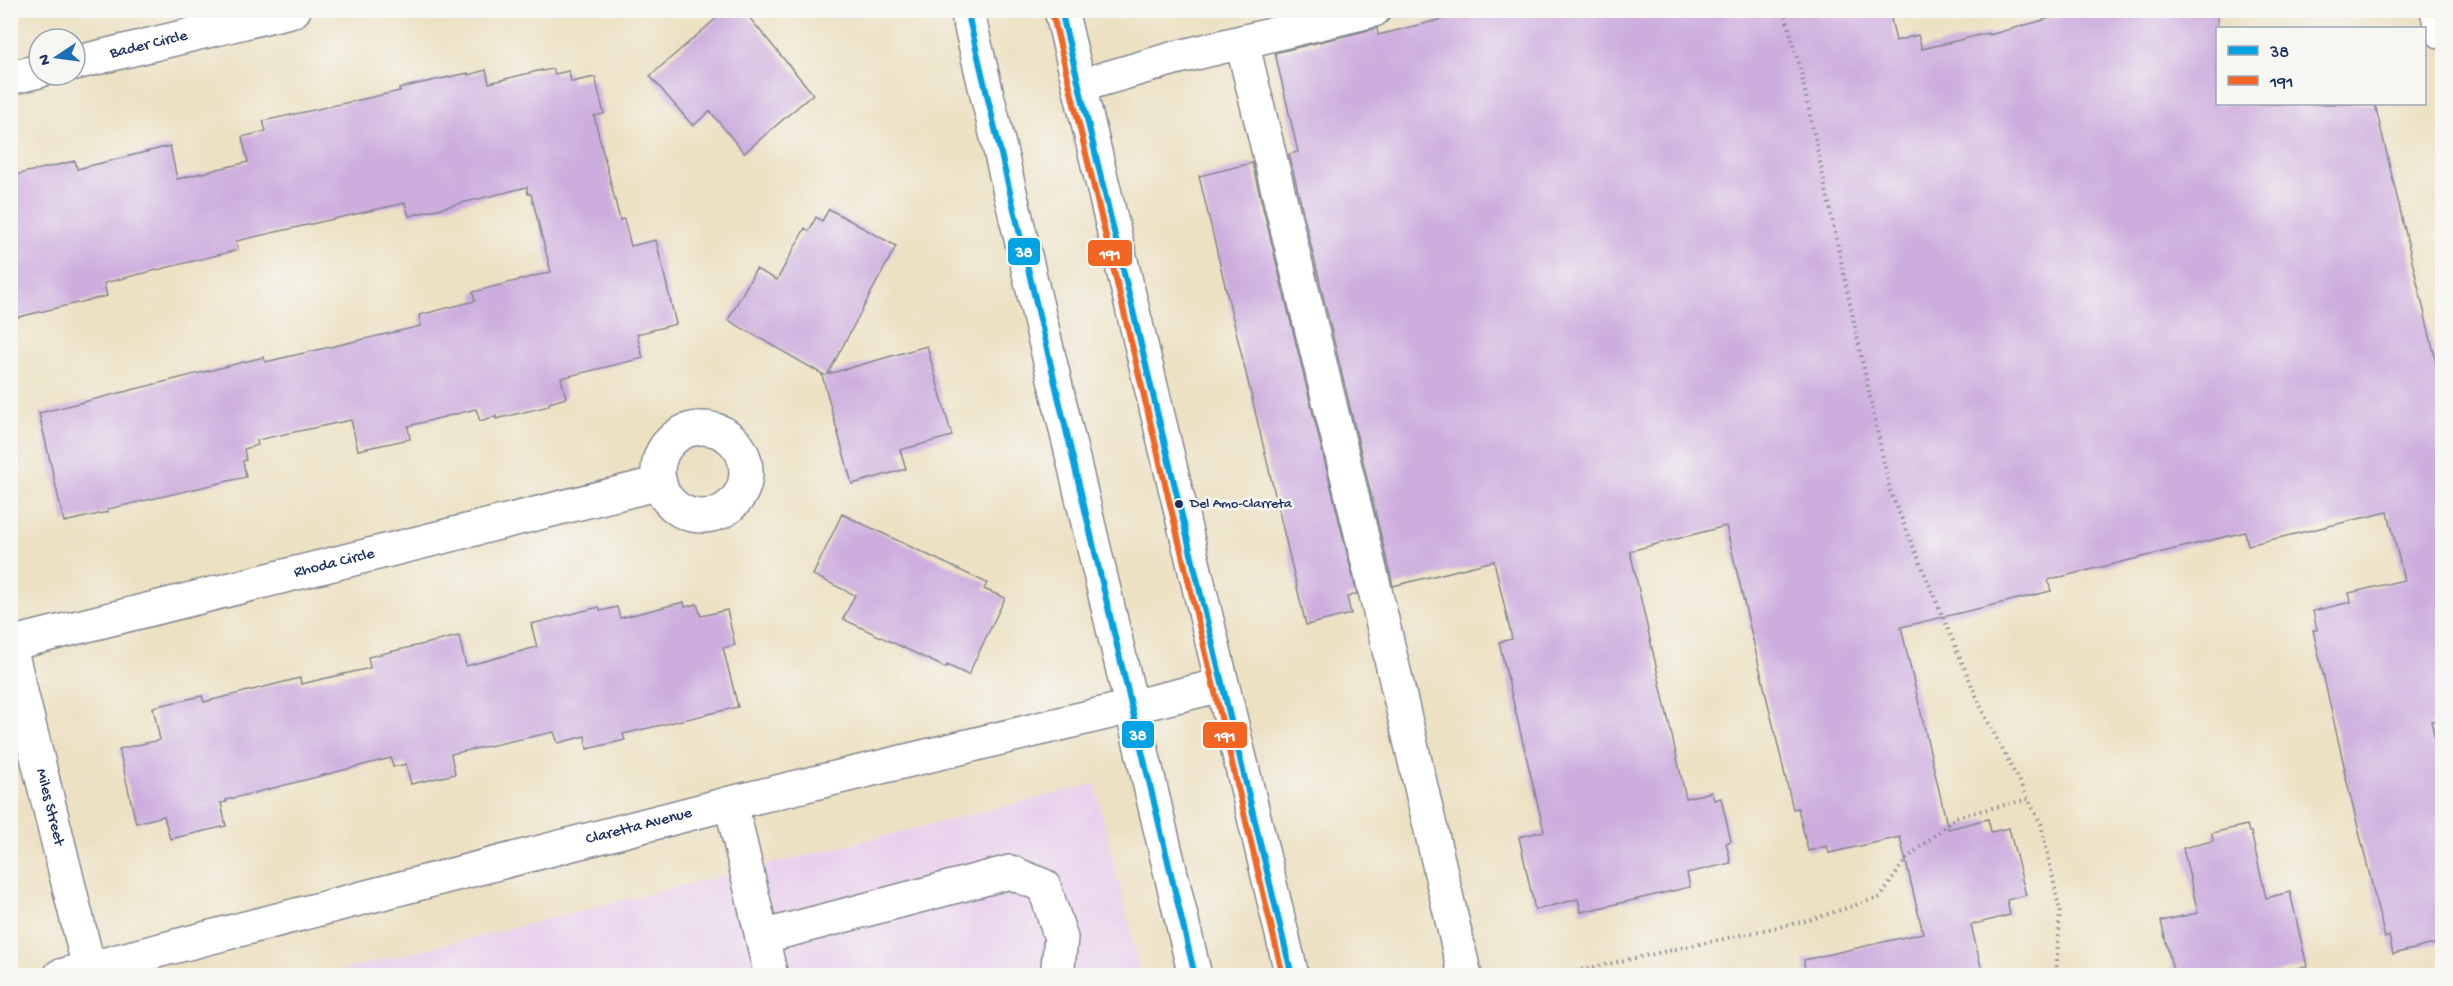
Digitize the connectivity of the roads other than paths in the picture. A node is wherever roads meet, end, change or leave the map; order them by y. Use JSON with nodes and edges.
{"nodes":[{"id":1,"x":294,"y":10,"type":"edge"},
{"id":2,"x":967,"y":10,"type":"edge"},
{"id":3,"x":1061,"y":10,"type":"edge"},
{"id":4,"x":1374,"y":10,"type":"edge"},
{"id":5,"x":2438,"y":10,"type":"edge"},
{"id":6,"x":2442,"y":32,"type":"edge"},
{"id":7,"x":1242,"y":42,"type":"junction"},
{"id":8,"x":87,"y":60,"type":"edge"},
{"id":9,"x":27,"y":74,"type":"edge"},
{"id":10,"x":10,"y":78,"type":"edge"},
{"id":11,"x":1079,"y":86,"type":"junction"},
{"id":12,"x":660,"y":483,"type":"dead end"},
{"id":13,"x":10,"y":646,"type":"edge"},
{"id":14,"x":1222,"y":685,"type":"junction"},
{"id":15,"x":1132,"y":708,"type":"junction"},
{"id":16,"x":731,"y":803,"type":"junction"},
{"id":17,"x":762,"y":937,"type":"junction"},
{"id":18,"x":127,"y":967,"type":"edge"},
{"id":19,"x":75,"y":972,"type":"edge"},
{"id":20,"x":771,"y":975,"type":"edge"},
{"id":21,"x":1057,"y":975,"type":"edge"},
{"id":22,"x":1195,"y":975,"type":"edge"},
{"id":23,"x":1292,"y":975,"type":"edge"},
{"id":24,"x":1465,"y":975,"type":"edge"}],
"edges":[{"from":1,"to":8,"type":"street","name":"Bader Circle"},
{"from":2,"to":15,"type":"street"},
{"from":3,"to":11,"type":"street"},
{"from":4,"to":7,"type":"street"},
{"from":5,"to":6,"type":"street"},
{"from":7,"to":11,"type":"street"},
{"from":7,"to":24,"type":"street"},
{"from":9,"to":10,"type":"street"},
{"from":11,"to":14,"type":"street"},
{"from":12,"to":13,"type":"street","name":"Rhoda Circle"},
{"from":13,"to":19,"type":"street","name":"Miles Street"},
{"from":14,"to":15,"type":"street","name":"Claretta Avenue"},
{"from":14,"to":23,"type":"street"},
{"from":15,"to":16,"type":"street","name":"Claretta Avenue"},
{"from":15,"to":22,"type":"street"},
{"from":16,"to":17,"type":"street"},
{"from":16,"to":18,"type":"street","name":"Claretta Avenue"},
{"from":17,"to":20,"type":"street"},
{"from":17,"to":21,"type":"street"},
{"from":18,"to":19,"type":"street","name":"Claretta Avenue"}]}
